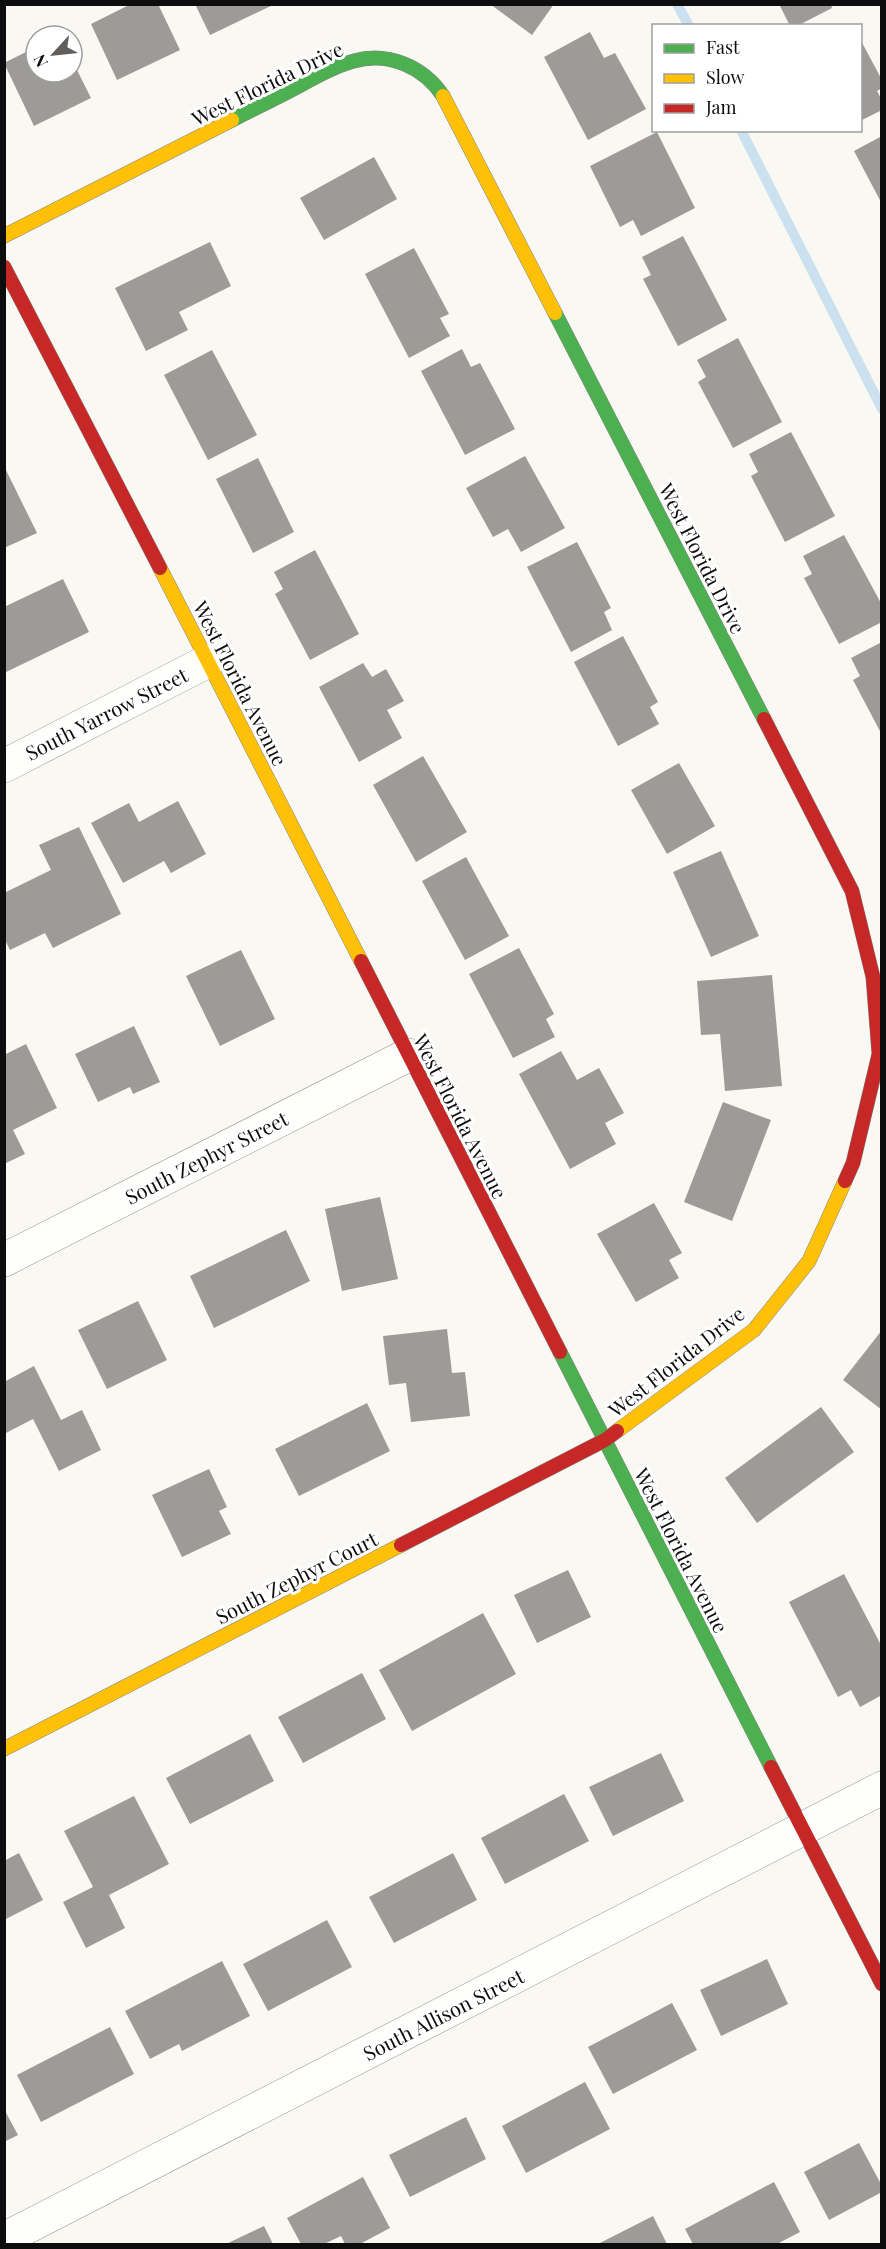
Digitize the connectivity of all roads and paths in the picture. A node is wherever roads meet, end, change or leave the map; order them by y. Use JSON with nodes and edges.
{"nodes":[{"id":1,"x":4,"y":236,"type":"edge"},
{"id":2,"x":4,"y":267,"type":"edge"},
{"id":3,"x":208,"y":661,"type":"junction"},
{"id":4,"x":4,"y":766,"type":"edge"},
{"id":5,"x":408,"y":1055,"type":"junction"},
{"id":6,"x":4,"y":1260,"type":"edge"},
{"id":7,"x":605,"y":1440,"type":"junction"},
{"id":8,"x":4,"y":1749,"type":"edge"},
{"id":9,"x":882,"y":1788,"type":"edge"},
{"id":10,"x":802,"y":1830,"type":"junction"},
{"id":11,"x":882,"y":1984,"type":"edge"},
{"id":12,"x":4,"y":2239,"type":"edge"}],
"edges":[{"from":1,"to":7,"type":"street","name":"West Florida Drive"},
{"from":2,"to":3,"type":"street","name":"West Florida Avenue"},
{"from":3,"to":4,"type":"street","name":"South Yarrow Street"},
{"from":3,"to":5,"type":"street","name":"West Florida Avenue"},
{"from":5,"to":6,"type":"street","name":"South Zephyr Street"},
{"from":5,"to":7,"type":"street","name":"West Florida Avenue"},
{"from":7,"to":8,"type":"street","name":"South Zephyr Court"},
{"from":7,"to":10,"type":"street","name":"West Florida Avenue"},
{"from":9,"to":10,"type":"street","name":"South Allison Street"},
{"from":10,"to":11,"type":"street","name":"West Florida Avenue"},
{"from":10,"to":12,"type":"street","name":"South Allison Street"}]}
